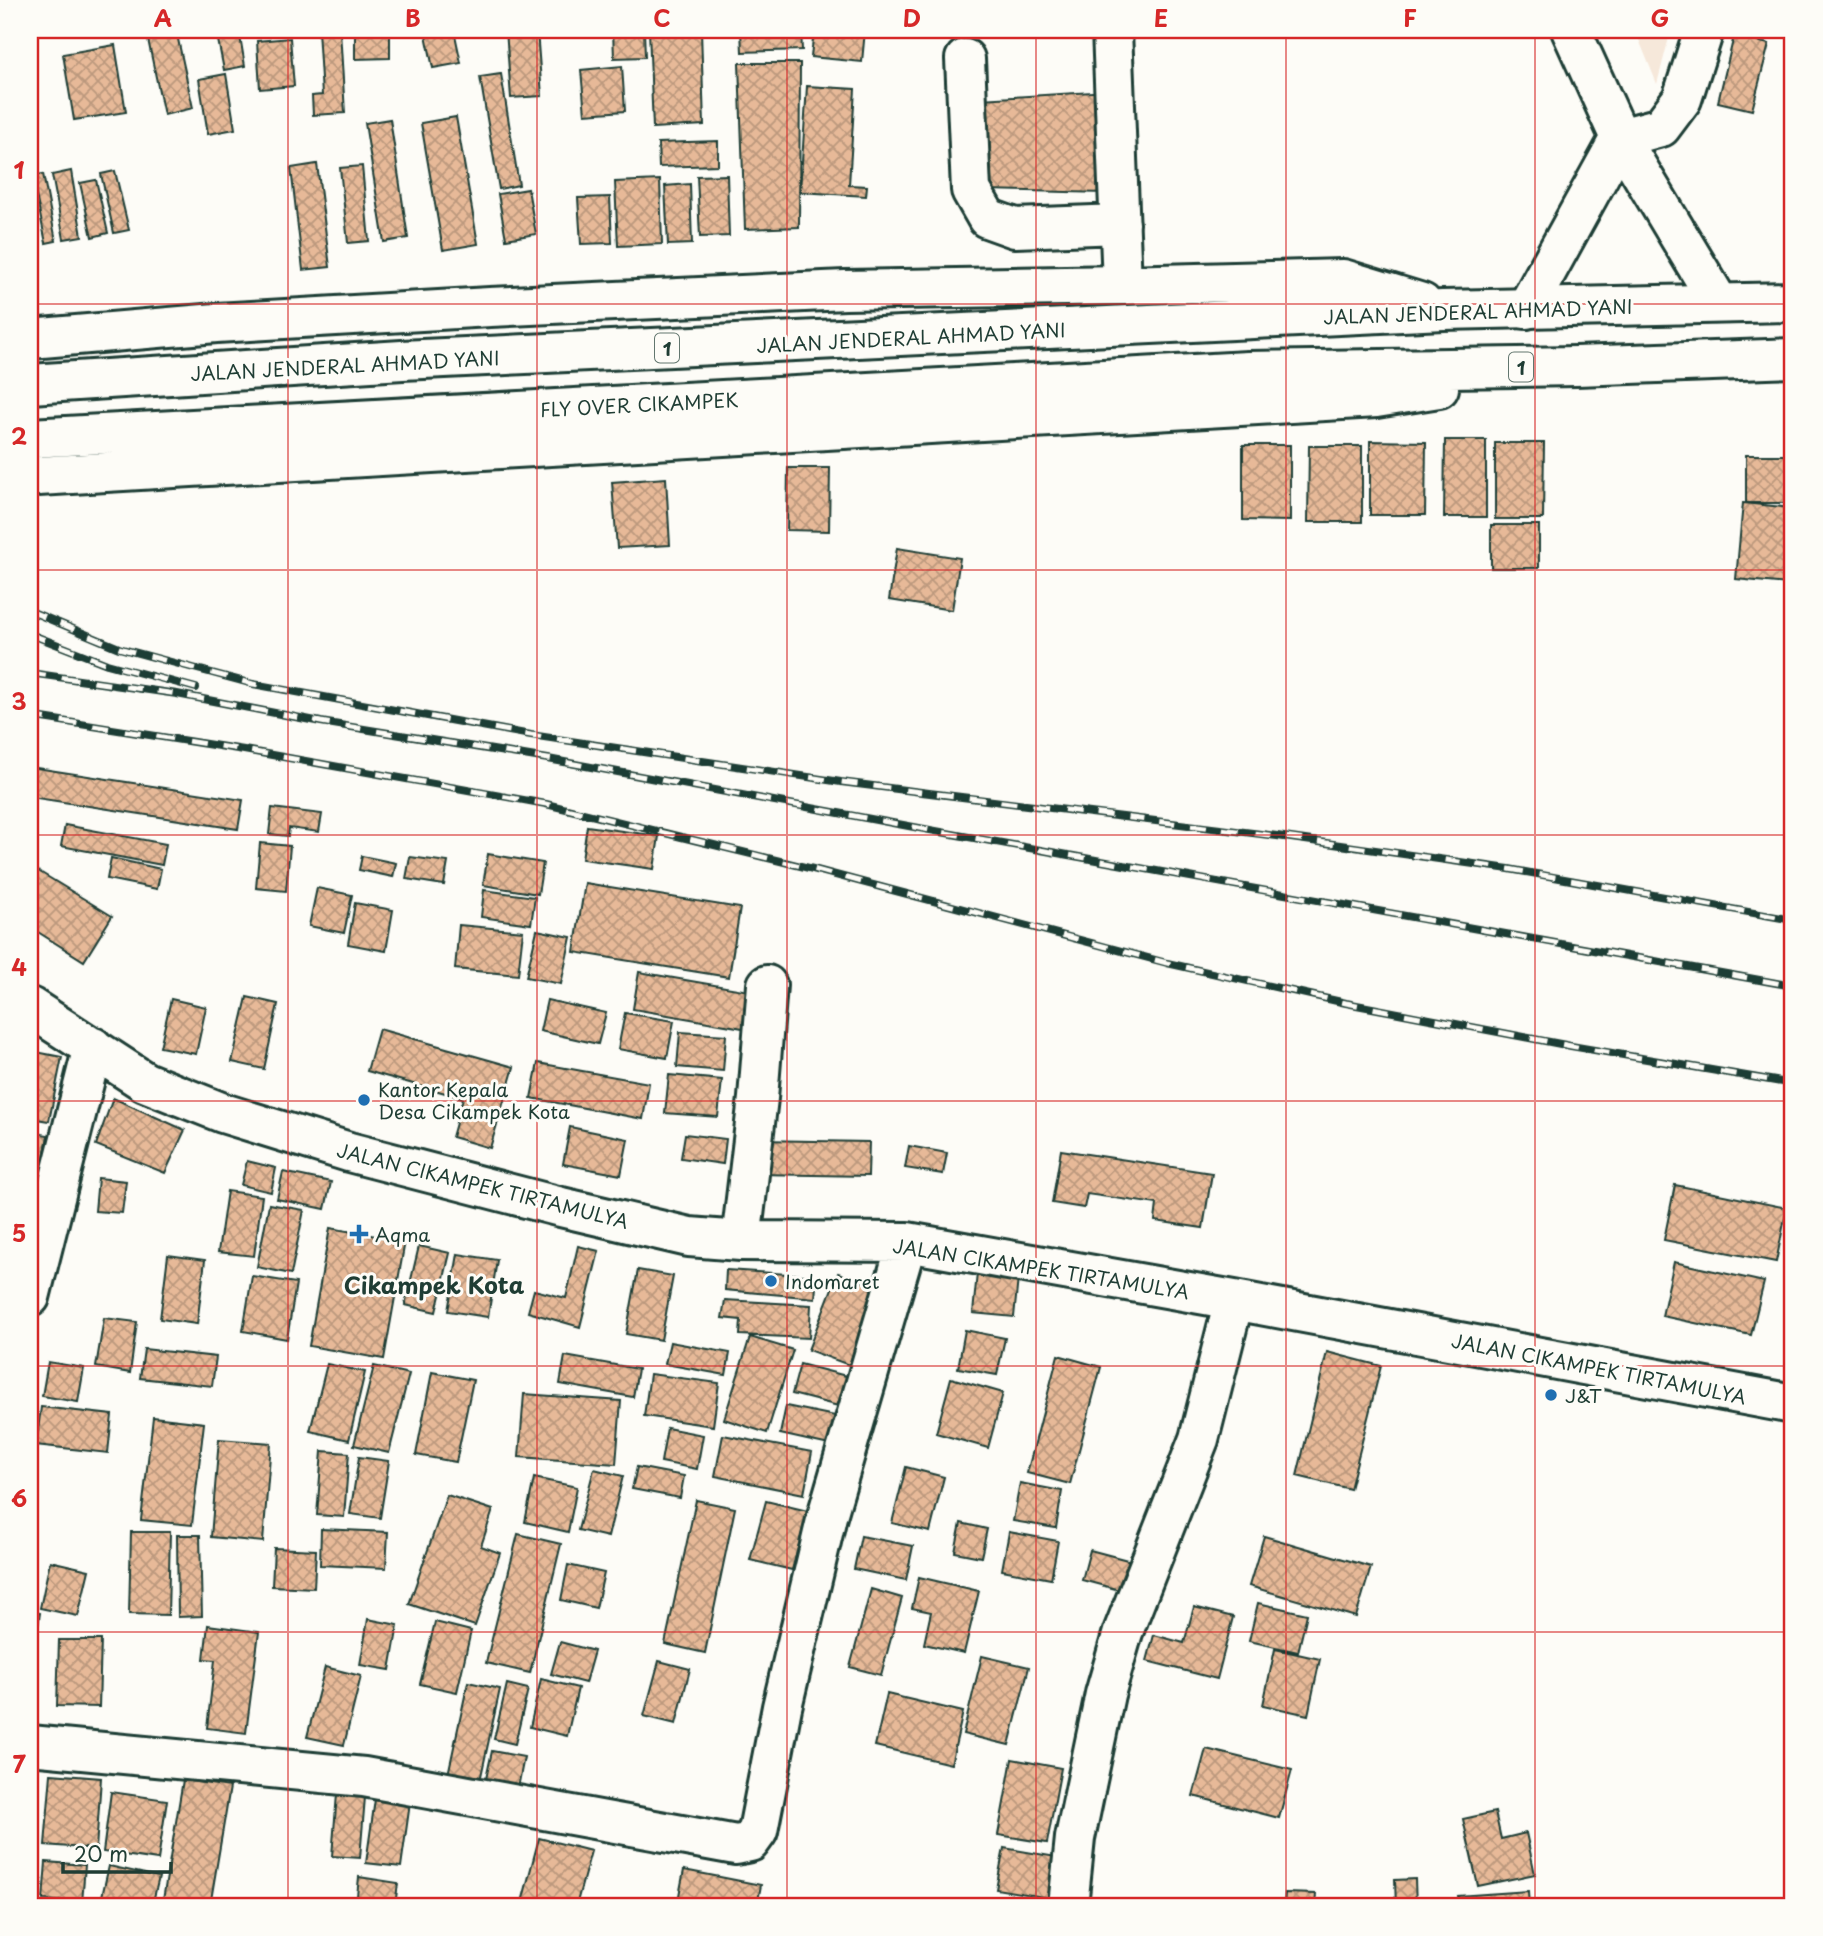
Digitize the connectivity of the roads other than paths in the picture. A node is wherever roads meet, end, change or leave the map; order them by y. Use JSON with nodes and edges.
{"nodes":[{"id":1,"x":1112,"y":30,"type":"edge"},
{"id":2,"x":1571,"y":30,"type":"edge"},
{"id":3,"x":1704,"y":30,"type":"edge"},
{"id":4,"x":965,"y":59,"type":"dead end"},
{"id":5,"x":1620,"y":138,"type":"junction"},
{"id":6,"x":1120,"y":224,"type":"junction"},
{"id":7,"x":1122,"y":285,"type":"junction"},
{"id":8,"x":1793,"y":302,"type":"edge"},
{"id":9,"x":1719,"y":303,"type":"junction"},
{"id":10,"x":1526,"y":309,"type":"junction"},
{"id":11,"x":1443,"y":310,"type":"junction"},
{"id":12,"x":30,"y":339,"type":"edge"},
{"id":13,"x":1793,"y":358,"type":"edge"},
{"id":14,"x":1576,"y":366,"type":"junction"},
{"id":15,"x":30,"y":384,"type":"edge"},
{"id":16,"x":30,"y":438,"type":"edge"},
{"id":17,"x":30,"y":474,"type":"edge"},
{"id":18,"x":766,"y":985,"type":"dead end"},
{"id":19,"x":30,"y":1007,"type":"edge"},
{"id":20,"x":93,"y":1047,"type":"junction"},
{"id":21,"x":741,"y":1241,"type":"junction"},
{"id":22,"x":907,"y":1241,"type":"junction"},
{"id":23,"x":30,"y":1297,"type":"edge"},
{"id":24,"x":1234,"y":1300,"type":"junction"},
{"id":25,"x":1793,"y":1404,"type":"edge"},
{"id":26,"x":30,"y":1745,"type":"edge"},
{"id":27,"x":1068,"y":1906,"type":"edge"}],
"edges":[{"from":1,"to":6,"type":"main road"},
{"from":2,"to":5,"type":"main road"},
{"from":3,"to":5,"type":"main road"},
{"from":4,"to":6,"type":"main road"},
{"from":5,"to":9,"type":"main road"},
{"from":5,"to":10,"type":"main road"},
{"from":6,"to":7,"type":"main road"},
{"from":7,"to":11,"type":"main road"},
{"from":7,"to":12,"type":"main road"},
{"from":8,"to":9,"type":"main road","name":"JALAN JENDERAL AHMAD YANI","number":"1"},
{"from":9,"to":10,"type":"main road","name":"JALAN JENDERAL AHMAD YANI","number":"1"},
{"from":10,"to":11,"type":"main road","name":"JALAN JENDERAL AHMAD YANI","number":"1"},
{"from":11,"to":15,"type":"main road","name":"JALAN JENDERAL AHMAD YANI","number":"1"},
{"from":13,"to":14,"type":"main road","number":"1"},
{"from":14,"to":16,"type":"main road","name":"FLY OVER CIKAMPEK","number":"1"},
{"from":14,"to":17,"type":"main road"},
{"from":18,"to":21,"type":"main road"},
{"from":19,"to":20,"type":"main road","name":"JALAN CIKAMPEK TIRTAMULYA"},
{"from":20,"to":21,"type":"main road","name":"JALAN CIKAMPEK TIRTAMULYA"},
{"from":20,"to":23,"type":"main road"},
{"from":21,"to":22,"type":"main road","name":"JALAN CIKAMPEK TIRTAMULYA"},
{"from":22,"to":24,"type":"main road","name":"JALAN CIKAMPEK TIRTAMULYA"},
{"from":22,"to":26,"type":"main road"},
{"from":24,"to":25,"type":"main road","name":"JALAN CIKAMPEK TIRTAMULYA"},
{"from":24,"to":27,"type":"main road"}]}
